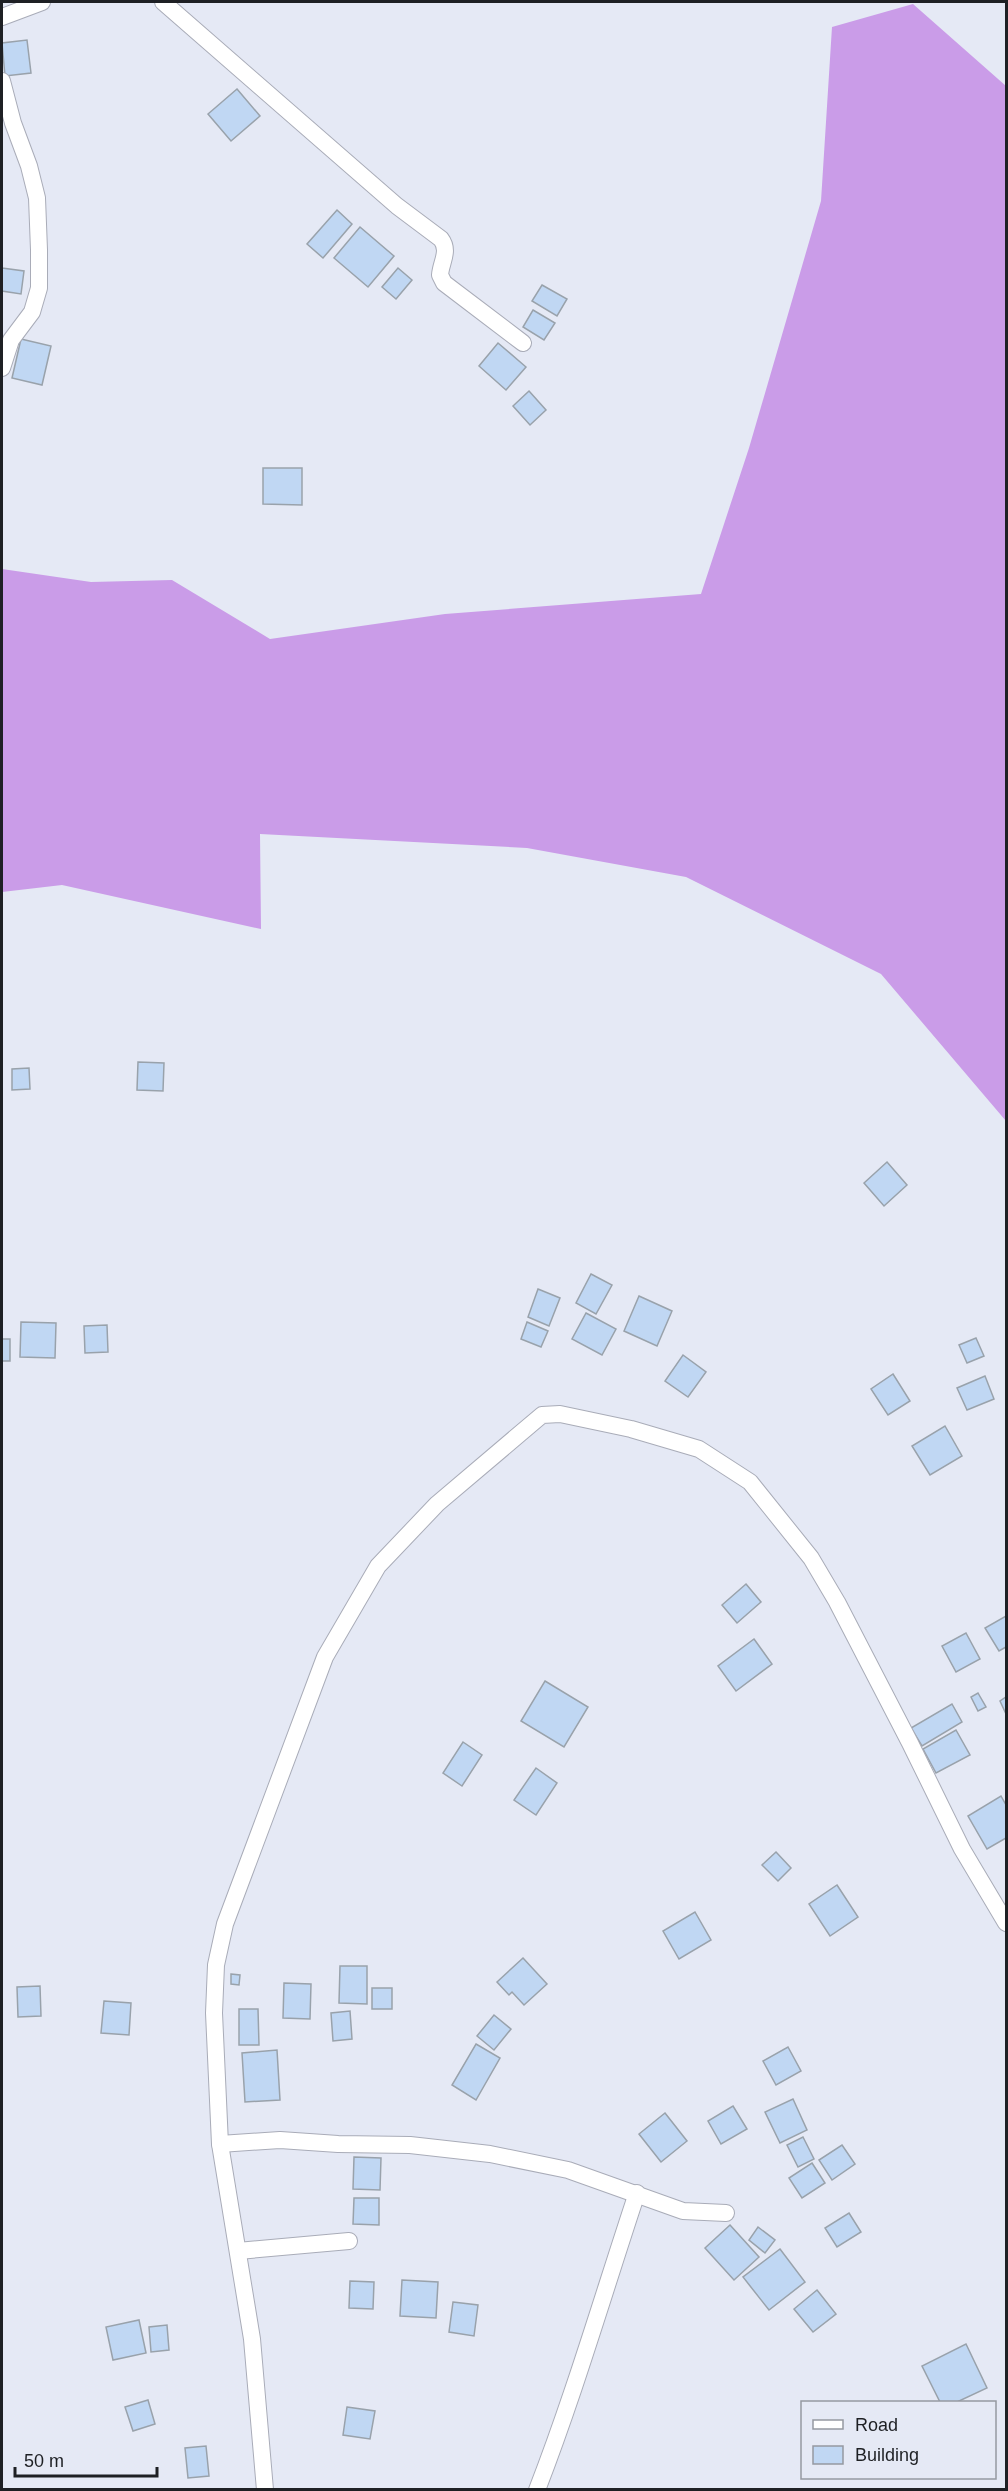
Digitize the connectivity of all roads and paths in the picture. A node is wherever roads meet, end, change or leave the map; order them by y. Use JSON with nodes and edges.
{"nodes":[{"id":1,"x":42,"y":2,"type":"edge"},
{"id":2,"x":163,"y":2,"type":"edge"},
{"id":3,"x":2,"y":17,"type":"edge"},
{"id":4,"x":2,"y":81,"type":"edge"},
{"id":5,"x":523,"y":343,"type":"dead end"},
{"id":6,"x":2,"y":368,"type":"edge"},
{"id":7,"x":1006,"y":1923,"type":"edge"},
{"id":8,"x":220,"y":2144,"type":"junction"},
{"id":9,"x":637,"y":2193,"type":"junction"},
{"id":10,"x":726,"y":2213,"type":"dead end"},
{"id":11,"x":350,"y":2241,"type":"dead end"},
{"id":12,"x":238,"y":2251,"type":"junction"},
{"id":13,"x":265,"y":2490,"type":"edge"},
{"id":14,"x":537,"y":2490,"type":"edge"}],
"edges":[{"from":1,"to":3,"type":"street"},
{"from":2,"to":5,"type":"street"},
{"from":4,"to":6,"type":"street"},
{"from":7,"to":8,"type":"street"},
{"from":8,"to":9,"type":"street"},
{"from":8,"to":12,"type":"street"},
{"from":9,"to":10,"type":"street"},
{"from":9,"to":14,"type":"street"},
{"from":11,"to":12,"type":"street"},
{"from":12,"to":13,"type":"street"}]}
